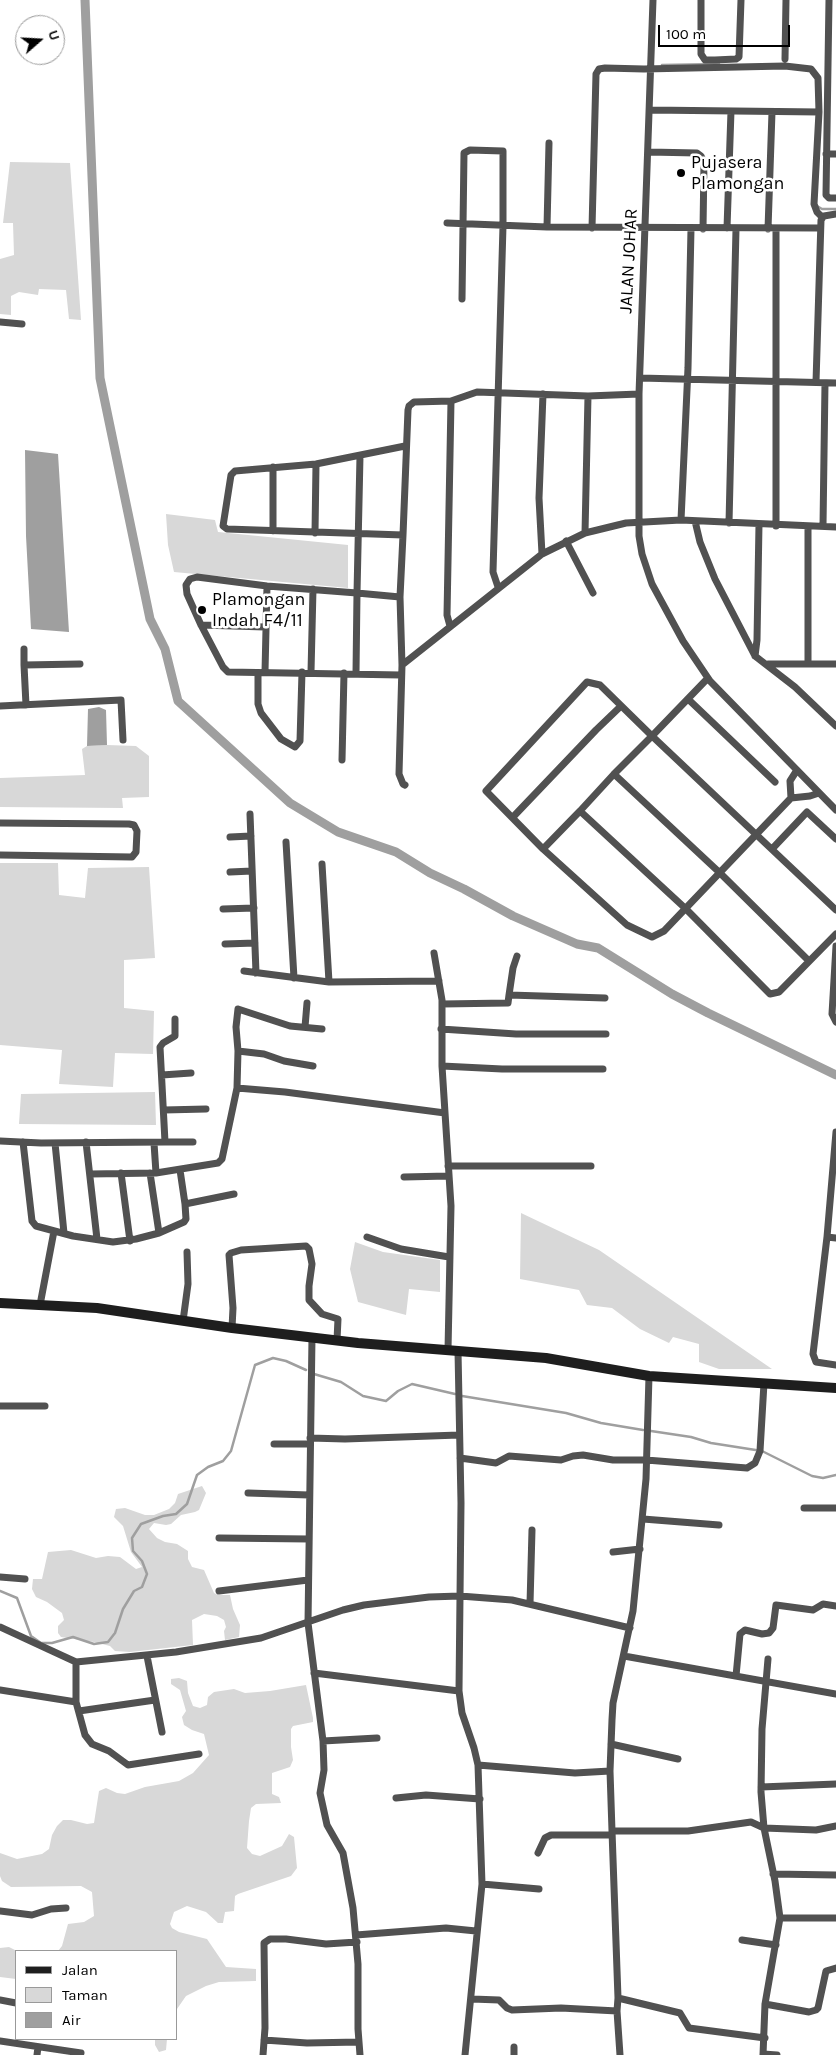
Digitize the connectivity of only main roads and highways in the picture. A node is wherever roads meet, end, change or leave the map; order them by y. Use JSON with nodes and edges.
{"nodes":[{"id":1,"x":2,"y":1301,"type":"edge"},
{"id":2,"x":836,"y":1388,"type":"edge"}],
"edges":[{"from":1,"to":2,"type":"main road"}]}
